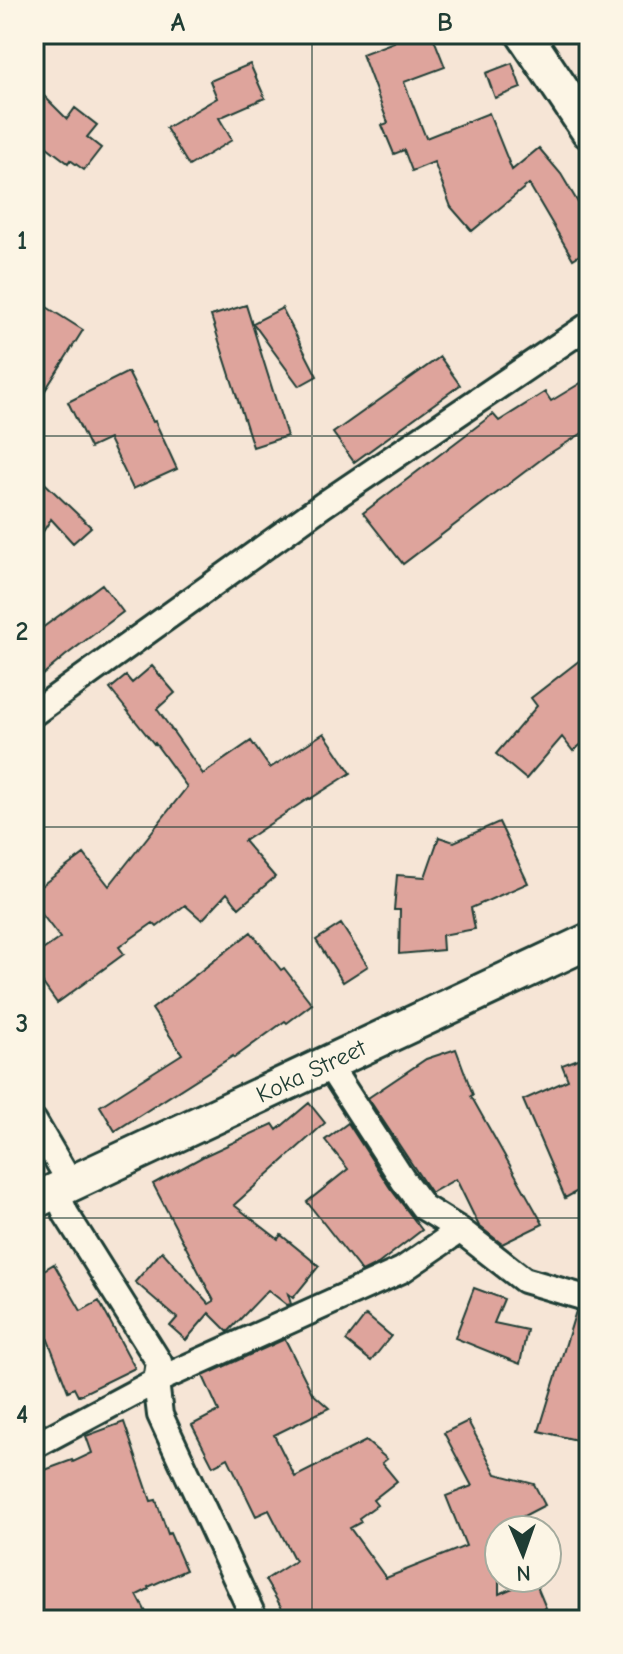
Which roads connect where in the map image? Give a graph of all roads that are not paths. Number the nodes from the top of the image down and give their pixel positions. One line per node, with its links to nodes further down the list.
1 (524, 34): 2 (main road)
2 (589, 131)
3 (589, 325): 4 (street)
4 (34, 713)
5 (589, 941): 6 (main road, Koka Street)
6 (328, 1064): 8 (main road, Koka Street); 9 (street)
7 (34, 1121): 8 (street)
8 (54, 1192): 11 (street)
9 (460, 1230): 10 (street); 11 (street)
10 (589, 1299)
11 (156, 1381): 12 (street); 13 (street)
12 (34, 1446)
13 (255, 1620)

